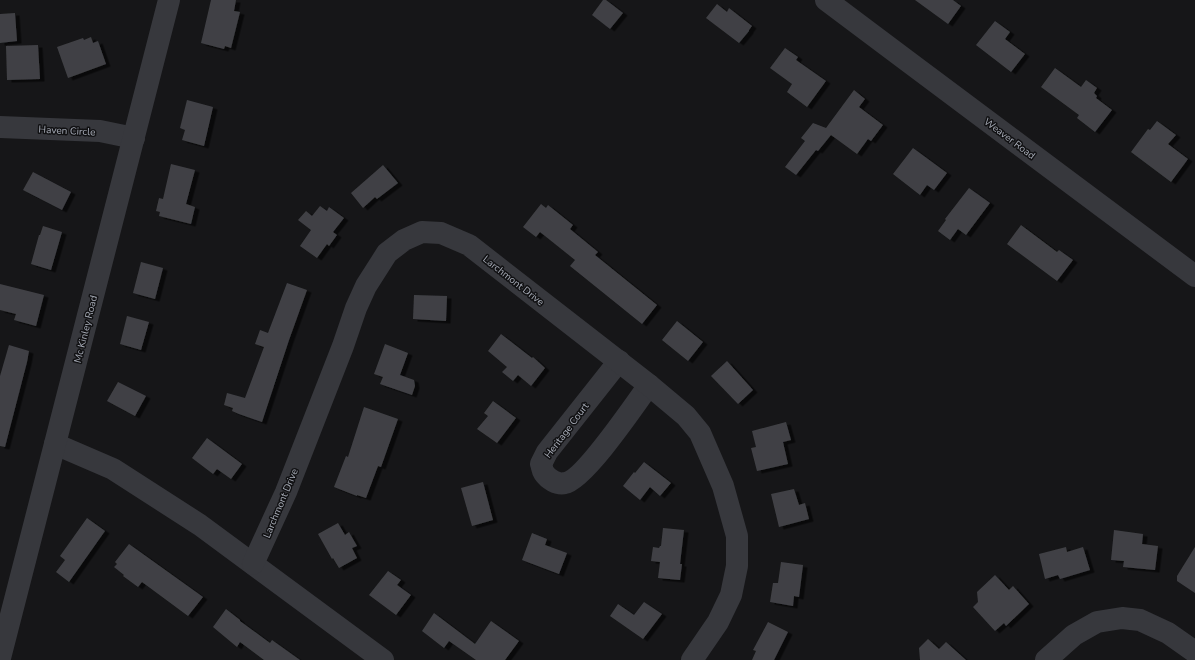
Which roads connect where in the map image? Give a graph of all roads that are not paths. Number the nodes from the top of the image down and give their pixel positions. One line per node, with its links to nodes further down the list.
1 (169, 0): 4 (street, Mc Kinley Road)
2 (826, 0): 5 (street, Weaver Road)
3 (0, 127): 4 (street, Haven Circle)
4 (134, 138): 8 (street, Mc Kinley Road)
5 (1195, 276)
6 (619, 362): 7 (street, Larchmont Drive); 7 (street, Heritage Court); 9 (street, Larchmont Drive)
7 (649, 385): 13 (street, Larchmont Drive)
8 (55, 444): 9 (street); 11 (street, Mc Kinley Road)
9 (253, 564): 12 (street)
10 (1195, 652): 14 (street)
11 (0, 658)
12 (383, 660)
13 (692, 660)
14 (1046, 660)

